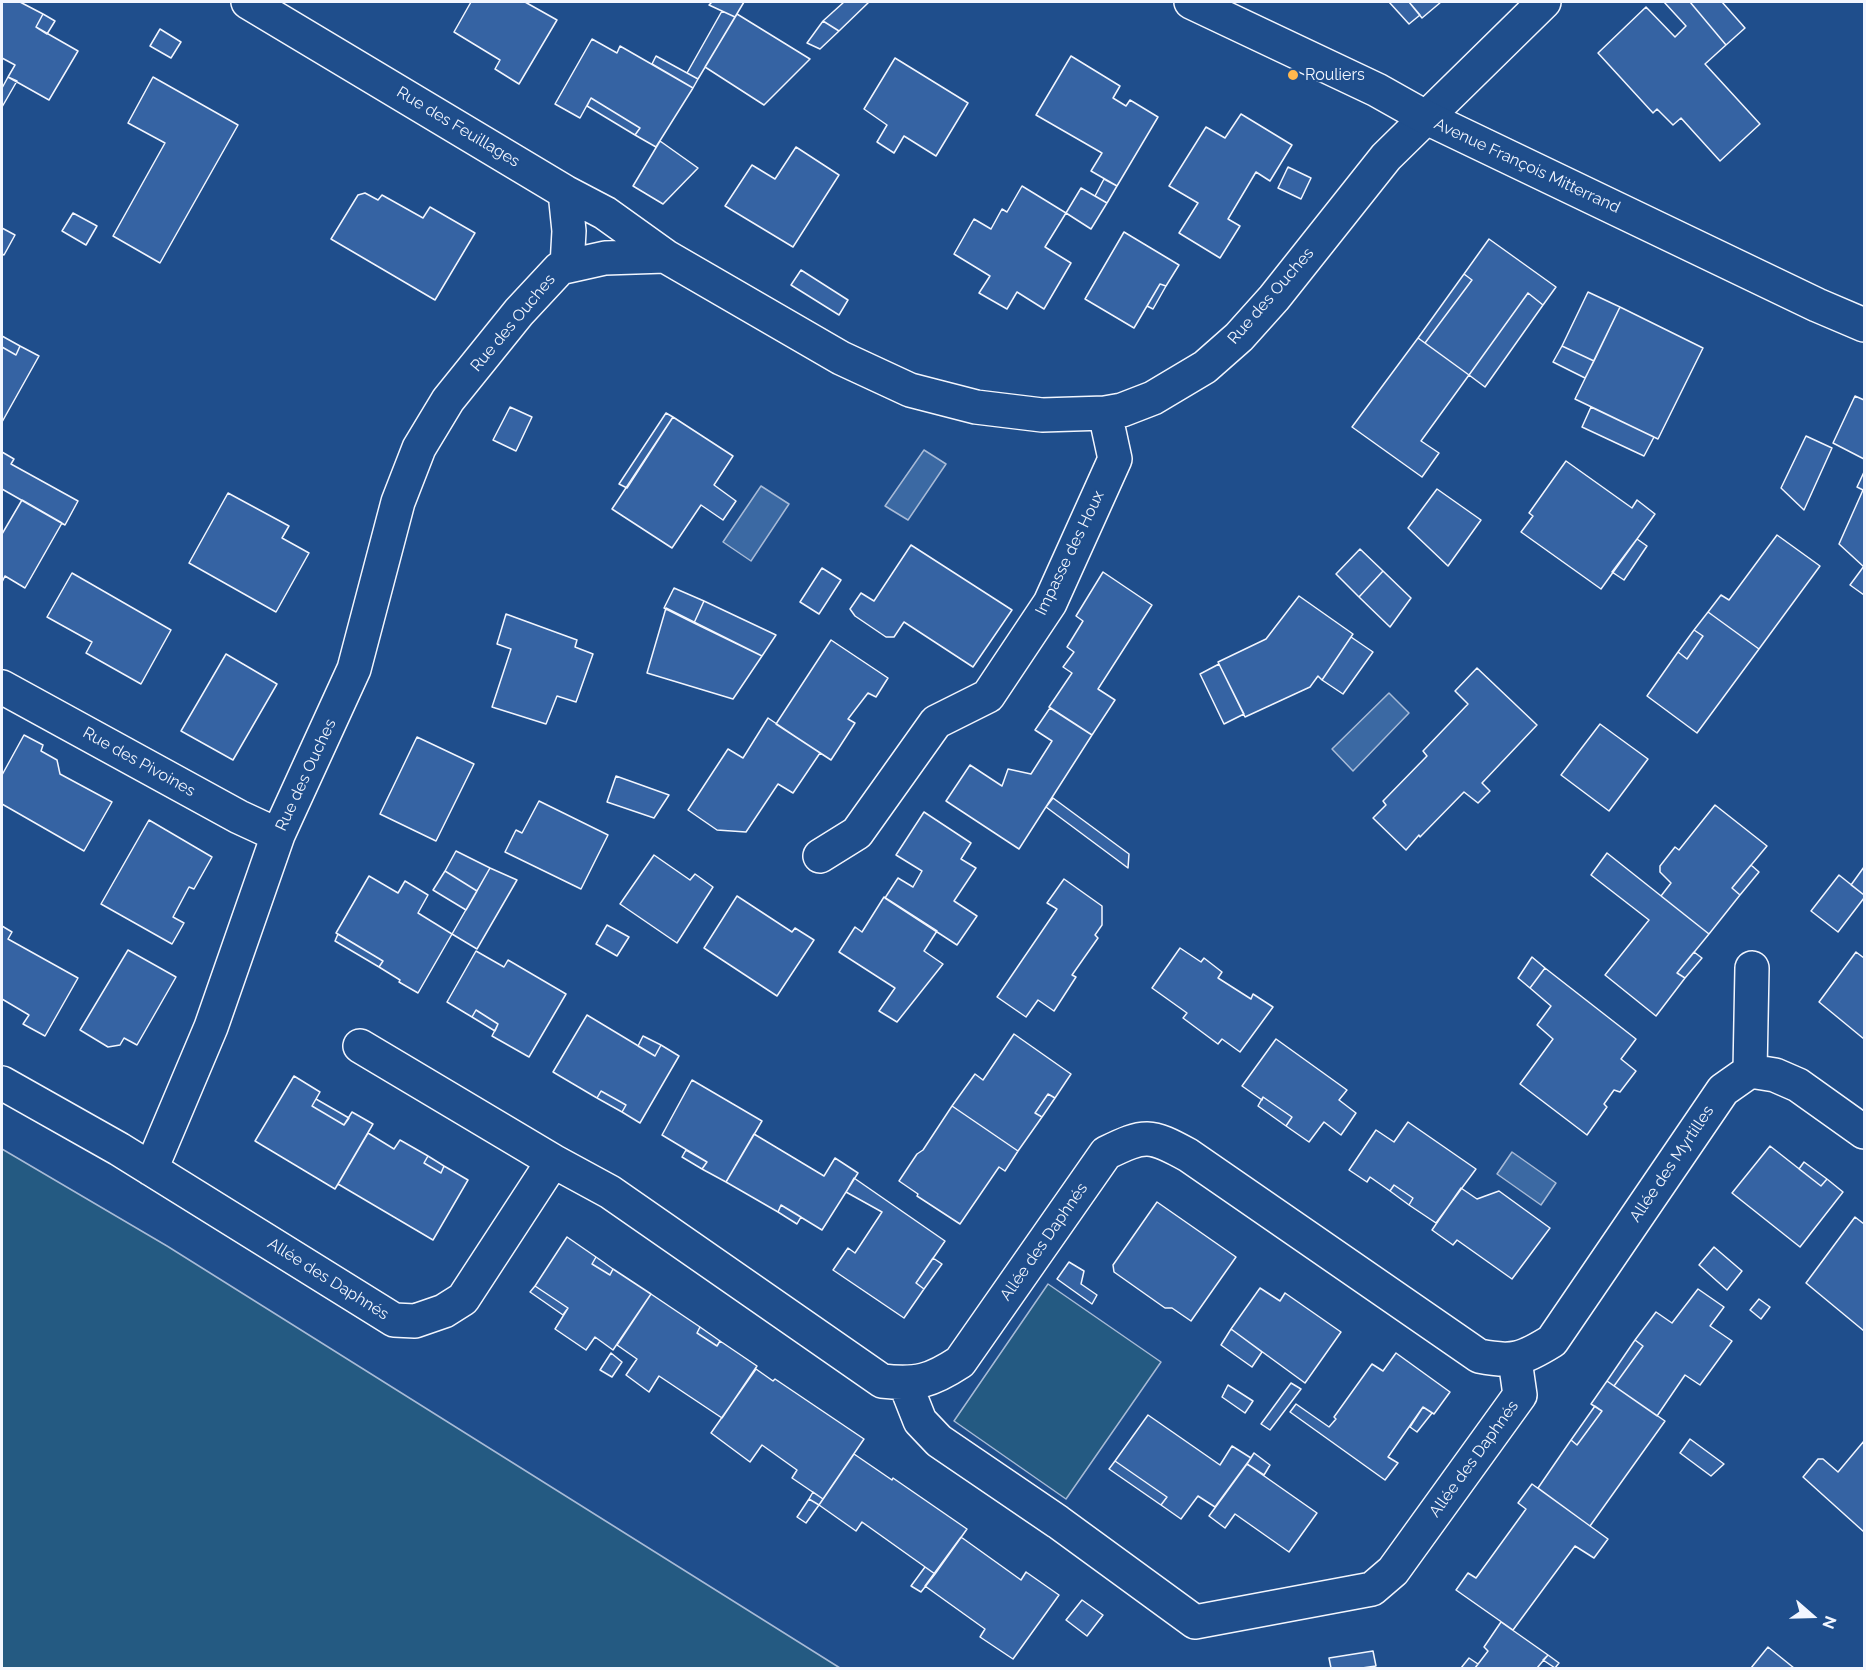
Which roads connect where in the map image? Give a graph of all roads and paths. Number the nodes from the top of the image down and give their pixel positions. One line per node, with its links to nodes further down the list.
1 (248, 2): 5 (street, Rue des Feuillages)
2 (1191, 2): 4 (street, Avenue François Mitterrand)
3 (1544, 2): 4 (street, Rue des Ouches)
4 (1425, 117): 8 (street, Avenue François Mitterrand); 9 (street, Rue des Ouches)
5 (565, 192): 6 (street, Rue des Feuillages); 7 (street)
6 (665, 256): 7 (street, Rue des Ouches); 9 (street, Rue des Ouches)
7 (567, 266): 11 (street, Rue des Ouches)
8 (1864, 325)
9 (1105, 413): 12 (street, Impasse des Houx)
10 (2, 687): 11 (street, Rue des Pivoines)
11 (278, 835): 19 (street, Rue des Ouches)
12 (820, 856)
13 (1752, 968): 15 (street)
14 (360, 1046): 18 (street, Allée des Daphnés)
15 (1750, 1071): 17 (street); 20 (street, Allée des Myrtilles)
16 (2, 1083): 19 (street)
17 (1864, 1132)
18 (553, 1161): 19 (street, Allée des Daphnés); 21 (street, Allée des Daphnés)
19 (151, 1169)
20 (1515, 1360): 21 (street, Allée des Daphnés); 21 (street, Allée des Daphnés)
21 (905, 1383)

